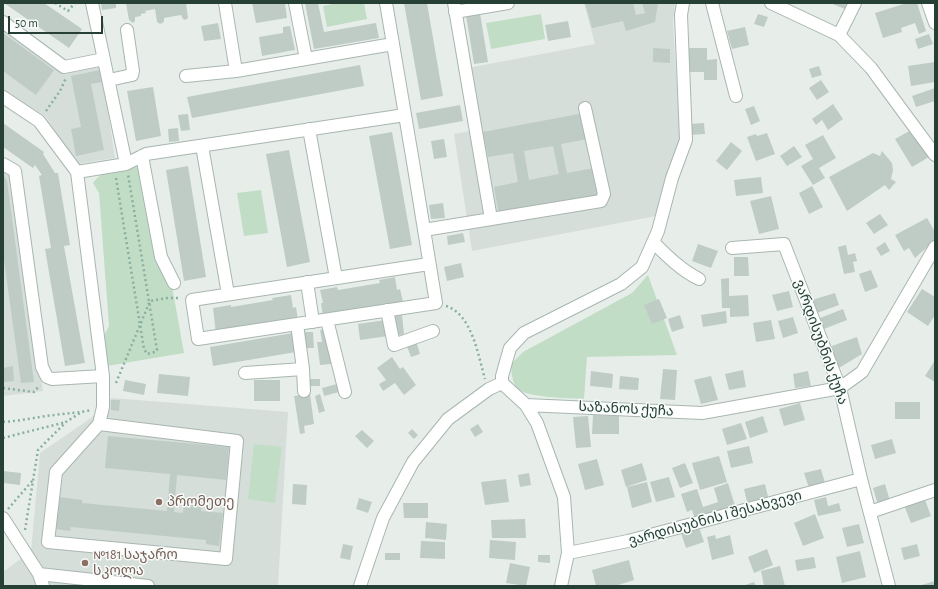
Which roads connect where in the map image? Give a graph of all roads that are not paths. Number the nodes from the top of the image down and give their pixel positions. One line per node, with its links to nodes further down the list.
1 (92, 3): 17 (street)
2 (224, 3): 19 (street)
3 (295, 3): 18 (street)
4 (386, 3): 16 (street)
5 (508, 3): 11 (street)
6 (683, 3): 35 (street)
7 (712, 3): 22 (street)
8 (772, 3): 15 (street)
9 (855, 3): 15 (street)
10 (928, 3): 13 (street)
11 (454, 7): 33 (street)
12 (3, 22): 17 (street)
13 (935, 23)
14 (127, 30): 21 (street)
15 (839, 35): 28 (street)
16 (393, 44): 18 (street); 25 (street)
17 (104, 59): 21 (street)
18 (306, 59): 19 (street)
19 (236, 70): 20 (street)
20 (186, 76)
21 (109, 80): 31 (street)
22 (736, 96)
23 (3, 97): 32 (street)
24 (585, 108): 33 (street)
25 (405, 115): 26 (street); 34 (street)
26 (309, 129): 27 (street); 39 (street)
27 (202, 146): 29 (street); 43 (street)
28 (935, 155)
29 (142, 156): 31 (street); 42 (street)
30 (3, 164): 51 (street)
31 (126, 164): 32 (street)
32 (77, 172): 51 (street)
33 (491, 219): 34 (street)
34 (424, 230): 38 (street)
35 (653, 242): 40 (street); 52 (street)
36 (935, 247): 53 (street, საზანოს ქუჩა)
37 (732, 248): 53 (street, ვარდისუბნის ქუჩა)
38 (429, 264): 39 (street); 44 (street)
39 (336, 278): 41 (street)
40 (699, 279)
41 (307, 282): 43 (street); 46 (street)
42 (174, 283)
43 (228, 294): 47 (street)
44 (387, 310): 45 (street); 48 (street)
45 (327, 320): 46 (street); 55 (street)
46 (313, 322): 47 (street)
47 (297, 324): 49 (street)
48 (433, 331)
49 (303, 369): 50 (street); 54 (street)
50 (245, 373)
51 (103, 376): 57 (street)
52 (502, 383): 56 (street); 66 (street)
53 (840, 388): 56 (street, საზანოს ქუჩა); 58 (street, ვარდისუბნის ქუჩა)
54 (304, 391)
55 (345, 392)
56 (526, 405): 62 (street)
57 (99, 424): 57 (street)
58 (861, 480): 60 (street, ვარდისუბნის ქუჩა); 62 (street, ვარდისუბნის I შესახვევი)
59 (935, 490): 60 (street)
60 (870, 512): 68 (street, ვარდისუბნის ქუჩა)
61 (6, 514): 63 (street)
62 (568, 553): 67 (street)
63 (39, 574): 64 (street); 65 (street)
64 (43, 586)
65 (148, 586)
66 (360, 586)
67 (561, 586)
68 (889, 586)

